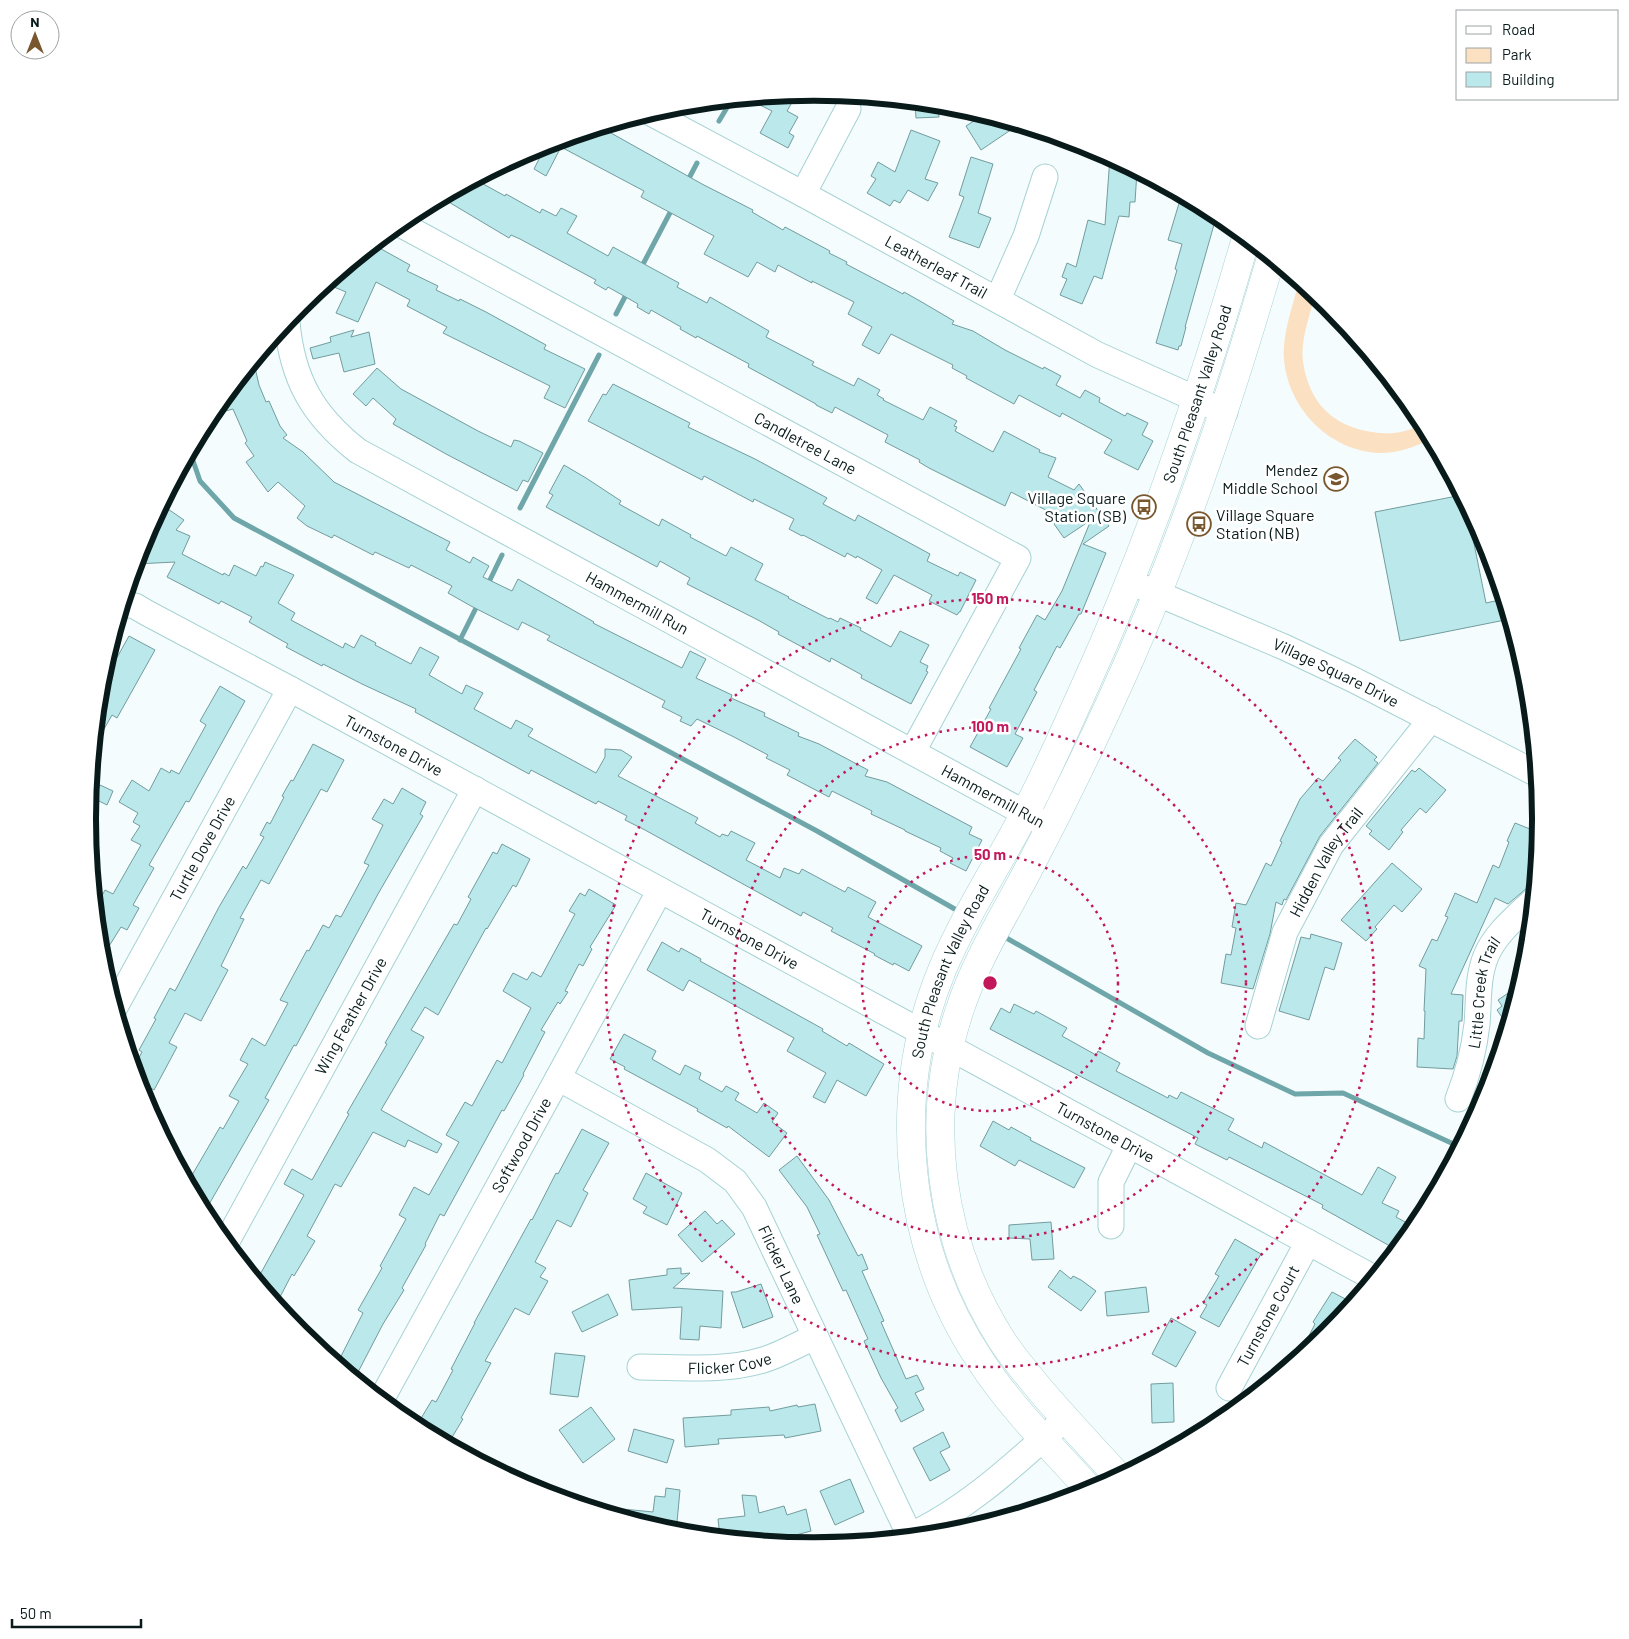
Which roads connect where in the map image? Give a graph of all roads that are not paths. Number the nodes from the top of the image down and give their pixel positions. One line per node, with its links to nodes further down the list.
1 (848, 109): 4 (street)
2 (661, 118): 4 (street, Leatherleaf Trail)
3 (1045, 177): 8 (street)
4 (803, 194): 8 (street, Leatherleaf Trail)
5 (407, 228): 17 (street, Candletree Lane)
6 (1244, 244): 10 (main road, South Pleasant Valley Road)
7 (1269, 264): 11 (main road, South Pleasant Valley Road)
8 (998, 299): 10 (street, Leatherleaf Trail)
9 (288, 332): 17 (street, Hammermill Run)
10 (1197, 400): 11 (street, Leatherleaf Trail); 12 (main road, South Pleasant Valley Road)
11 (1225, 412): 13 (main road, South Pleasant Valley Road)
12 (1130, 582): 13 (street, Village Square Drive); 20 (main road, South Pleasant Valley Road)
13 (1158, 594): 16 (street, Village Square Drive); 21 (main road, South Pleasant Valley Road)
14 (129, 606): 15 (street, Turnstone Drive)
15 (290, 689): 19 (street, Turnstone Drive); 24 (street, Turtle Dove Drive)
16 (1431, 719): 18 (street, Village Square Drive); 25 (street, Hidden Valley Trail)
17 (913, 751): 20 (street, Hammermill Run)
18 (1531, 771)
19 (475, 789): 22 (street, Turnstone Drive); 32 (street, Wing Feather Drive)
20 (1025, 813): 21 (street, Hammermill Run); 26 (main road, South Pleasant Valley Road)
21 (1051, 827): 27 (main road, South Pleasant Valley Road)
22 (660, 890): 26 (street, Turnstone Drive); 28 (street, Softwood Drive)
23 (1528, 907): 29 (street, Little Creek Trail)
24 (119, 999)
25 (1258, 1026)
26 (922, 1033): 27 (street, Turnstone Drive); 40 (main road, South Pleasant Valley Road)
27 (949, 1047): 30 (street, Turnstone Drive); 39 (main road, South Pleasant Valley Road)
28 (558, 1078): 35 (street, Flicker Lane); 38 (street, Softwood Drive)
29 (1458, 1099)
30 (1130, 1146): 31 (street); 33 (street, Turnstone Drive)
31 (1111, 1226)
32 (230, 1236)
33 (1308, 1242): 34 (street, Turnstone Drive); 37 (street, Turnstone Court)
34 (1369, 1275)
35 (816, 1337): 36 (street, Flicker Cove); 44 (street, Flicker Lane)
36 (640, 1367)
37 (1229, 1388)
38 (384, 1394)
39 (1065, 1419): 40 (street); 41 (main road, South Pleasant Valley Road)
40 (1043, 1438): 42 (main road, South Pleasant Valley Road); 43 (street)
41 (1114, 1472)
42 (1085, 1484)
43 (922, 1530)
44 (907, 1532)

